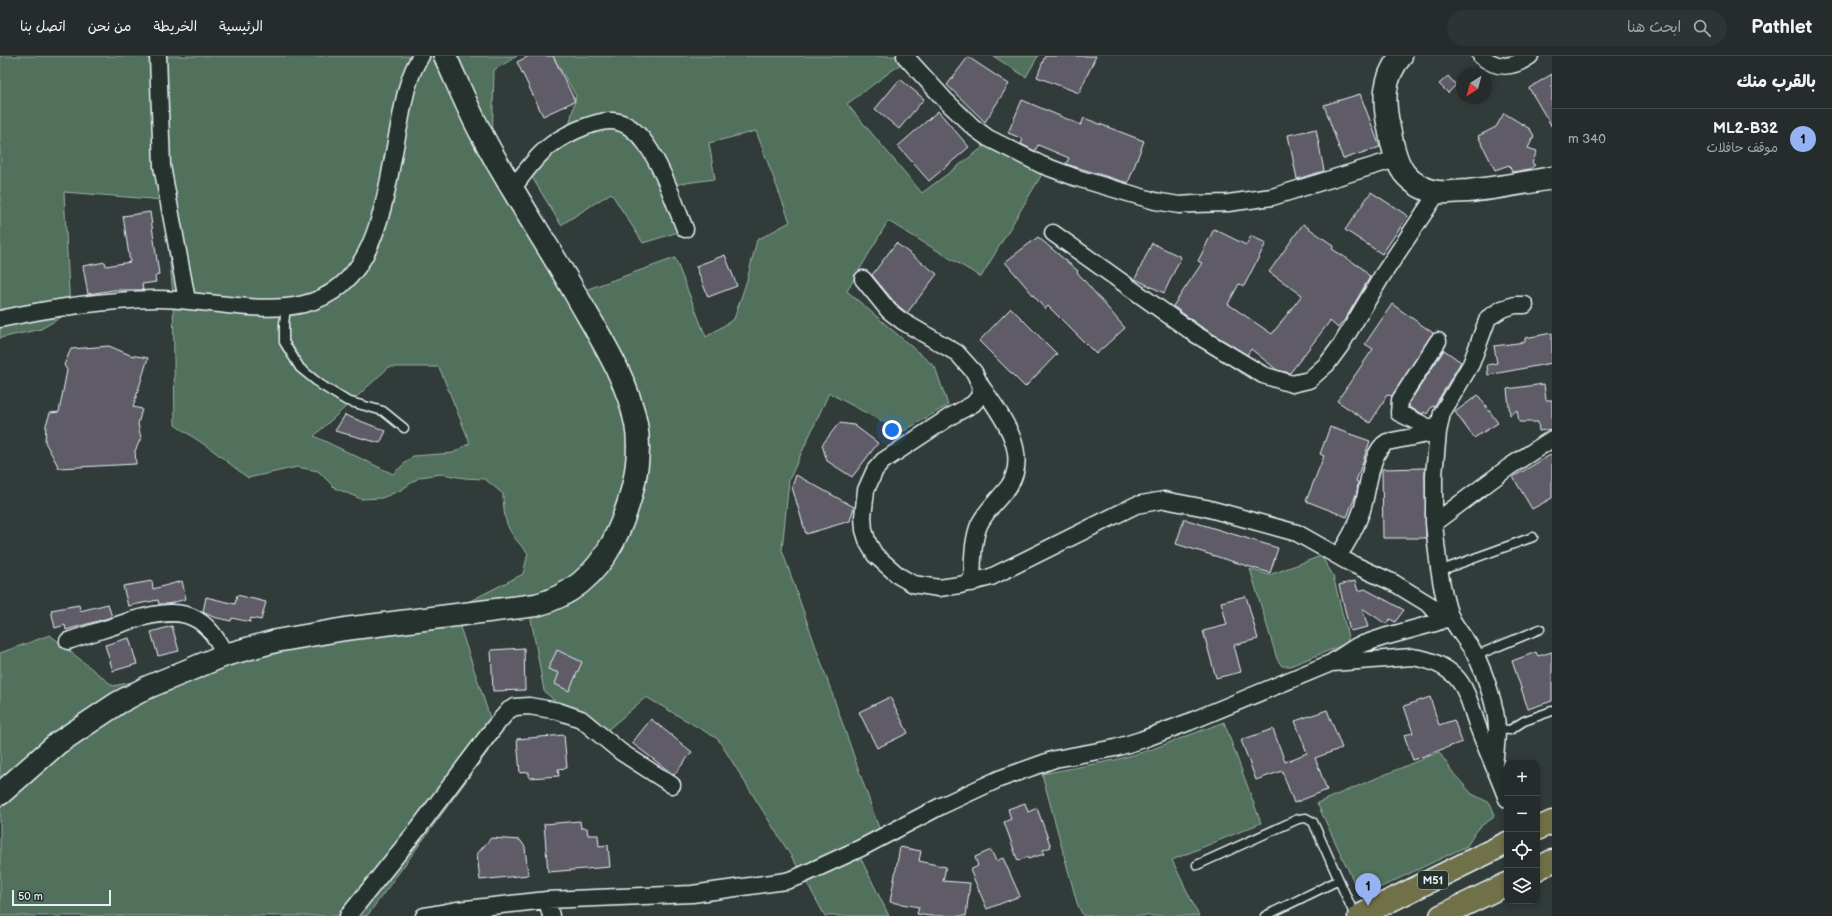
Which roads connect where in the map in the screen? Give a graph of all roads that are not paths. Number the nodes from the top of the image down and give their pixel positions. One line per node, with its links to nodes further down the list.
1 (158, 56): 15 (street)
2 (421, 56): 17 (street)
3 (445, 56): 10 (street)
4 (905, 56): 8 (street)
5 (1401, 56): 8 (street)
6 (1481, 56): 7 (street)
7 (1530, 56)
8 (1396, 159): 11 (street)
9 (1552, 178): 11 (street)
10 (513, 188): 12 (street); 32 (street)
11 (1438, 192): 13 (street)
12 (685, 229)
13 (1053, 233)
14 (862, 280): 20 (street)
15 (187, 300): 17 (street); 18 (street)
16 (1525, 305): 22 (street)
17 (286, 307): 21 (lane)
18 (0, 318)
19 (1438, 341): 22 (street)
20 (981, 386): 28 (street); 28 (street)
21 (404, 428)
22 (1438, 432): 24 (street); 26 (street)
23 (1552, 439): 24 (street)
24 (1434, 523): 27 (street)
25 (1533, 537): 27 (lane)
26 (1338, 556): 28 (street); 29 (street)
27 (1439, 571): 29 (street)
28 (972, 582)
29 (1447, 618): 33 (street); 34 (street)
30 (1540, 630): 33 (lane)
31 (68, 641): 32 (street)
32 (225, 655): 39 (street)
33 (1476, 656): 36 (street)
34 (1331, 663): 37 (street); 49 (street)
35 (1552, 711): 36 (lane)
36 (1497, 729): 37 (street)
37 (1494, 766): 40 (street)
38 (672, 785): 51 (street)
39 (0, 794)
40 (1506, 796)
41 (1552, 822): 42 (highway)
42 (1540, 828)
43 (1504, 845): 56 (highway, M51)
44 (1552, 861): 46 (highway)
45 (1197, 865): 47 (lane)
46 (1539, 868)
47 (1339, 880): 54 (lane); 55 (lane)
48 (1504, 886): 50 (highway)
49 (547, 900): 52 (street); 53 (street)
50 (1451, 913)
51 (348, 916)
52 (424, 916)
53 (551, 916)
54 (1265, 916)
55 (1355, 916)
56 (1359, 916)

